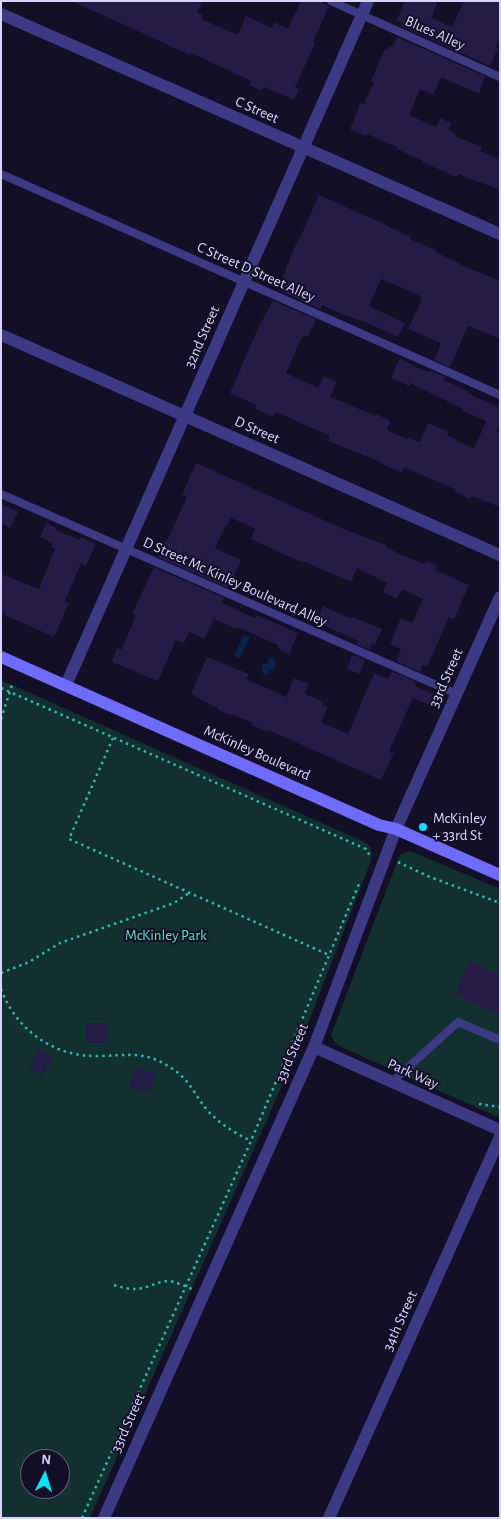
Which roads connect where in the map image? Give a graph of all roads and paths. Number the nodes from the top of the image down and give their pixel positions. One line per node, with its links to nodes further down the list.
1 (332, 1): 4 (lane, Blues Alley)
2 (368, 1): 4 (street, 32nd Street)
3 (1, 14): 6 (street, C Street)
4 (362, 15): 5 (lane, Blues Alley); 6 (street, 32nd Street)
5 (500, 77)
6 (303, 148): 8 (street, C Street); 9 (street, 32nd Street)
7 (1, 174): 9 (lane, C Street D Street Alley)
8 (500, 234)
9 (244, 281): 11 (lane, C Street D Street Alley); 12 (street, 32nd Street)
10 (1, 335): 12 (street, D Street)
11 (500, 395)
12 (185, 416): 14 (street, 32nd Street); 15 (street, D Street)
13 (1, 494): 14 (lane, D Street Mc Kinley Boulevard Alley)
14 (126, 549): 19 (street, 32nd Street); 22 (lane, D Street Mc Kinley Boulevard Alley)
15 (500, 555)
16 (500, 597): 22 (street, 33rd Street)
17 (1, 657): 19 (street, McKinley Boulevard)
18 (12, 685): 21 (path)
19 (66, 685): 25 (street, McKinley Boulevard)
20 (1, 688): 21 (path)
21 (9, 692): 23 (path); 24 (path)
22 (457, 694): 25 (street, 33rd Street)
23 (1, 719)
24 (113, 737): 26 (path); 30 (path)
25 (396, 830): 28 (street, McKinley Boulevard); 36 (street, 33rd Street)
26 (368, 860)
27 (397, 862): 31 (path)
28 (500, 875)
29 (359, 883): 32 (path)
30 (189, 893): 32 (path); 33 (path)
31 (500, 903)
32 (329, 955): 42 (path)
33 (1, 973)
34 (1, 989): 42 (path)
35 (500, 1040): 37 (lane)
36 (314, 1047): 37 (street, Park Way); 47 (street, 33rd Street)
37 (392, 1082): 40 (street, Park Way)
38 (473, 1104): 39 (path)
39 (500, 1107)
40 (500, 1130)
41 (500, 1137): 48 (street, 34th Street)
42 (252, 1141): 44 (path)
43 (114, 1285): 44 (path)
44 (186, 1287): 45 (path); 46 (path)
45 (192, 1289)
46 (82, 1518)
47 (104, 1518)
48 (329, 1518)

